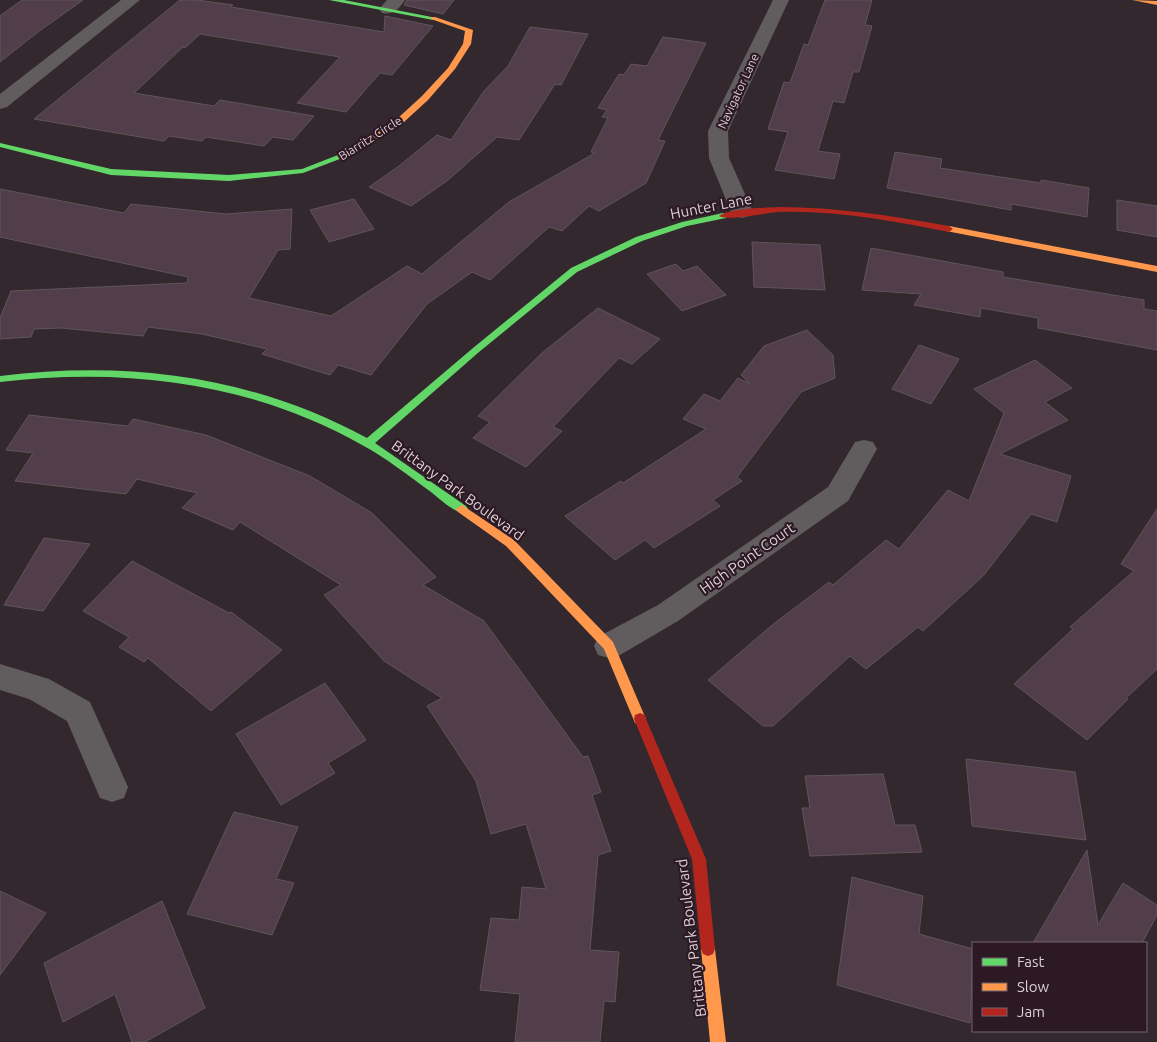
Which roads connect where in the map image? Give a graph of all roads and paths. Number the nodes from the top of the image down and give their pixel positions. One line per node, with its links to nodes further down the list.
1 (132, 0): 7 (street)
2 (332, 0): 6 (street, Biarritz Circle)
3 (781, 0): 9 (street, Navigator Lane)
4 (1135, 0): 5 (street)
5 (1157, 3)
6 (393, 4): 8 (street, Biarritz Circle)
7 (0, 103)
8 (0, 145)
9 (742, 212): 10 (street, Hunter Lane); 12 (street, Hunter Lane)
10 (1157, 269)
11 (0, 379): 12 (street, Brittany Park Boulevard)
12 (368, 444): 14 (street, Brittany Park Boulevard)
13 (864, 449): 14 (street, High Point Court)
14 (609, 646): 17 (street, Brittany Park Boulevard)
15 (0, 677): 16 (street)
16 (112, 787)
17 (718, 1042)

